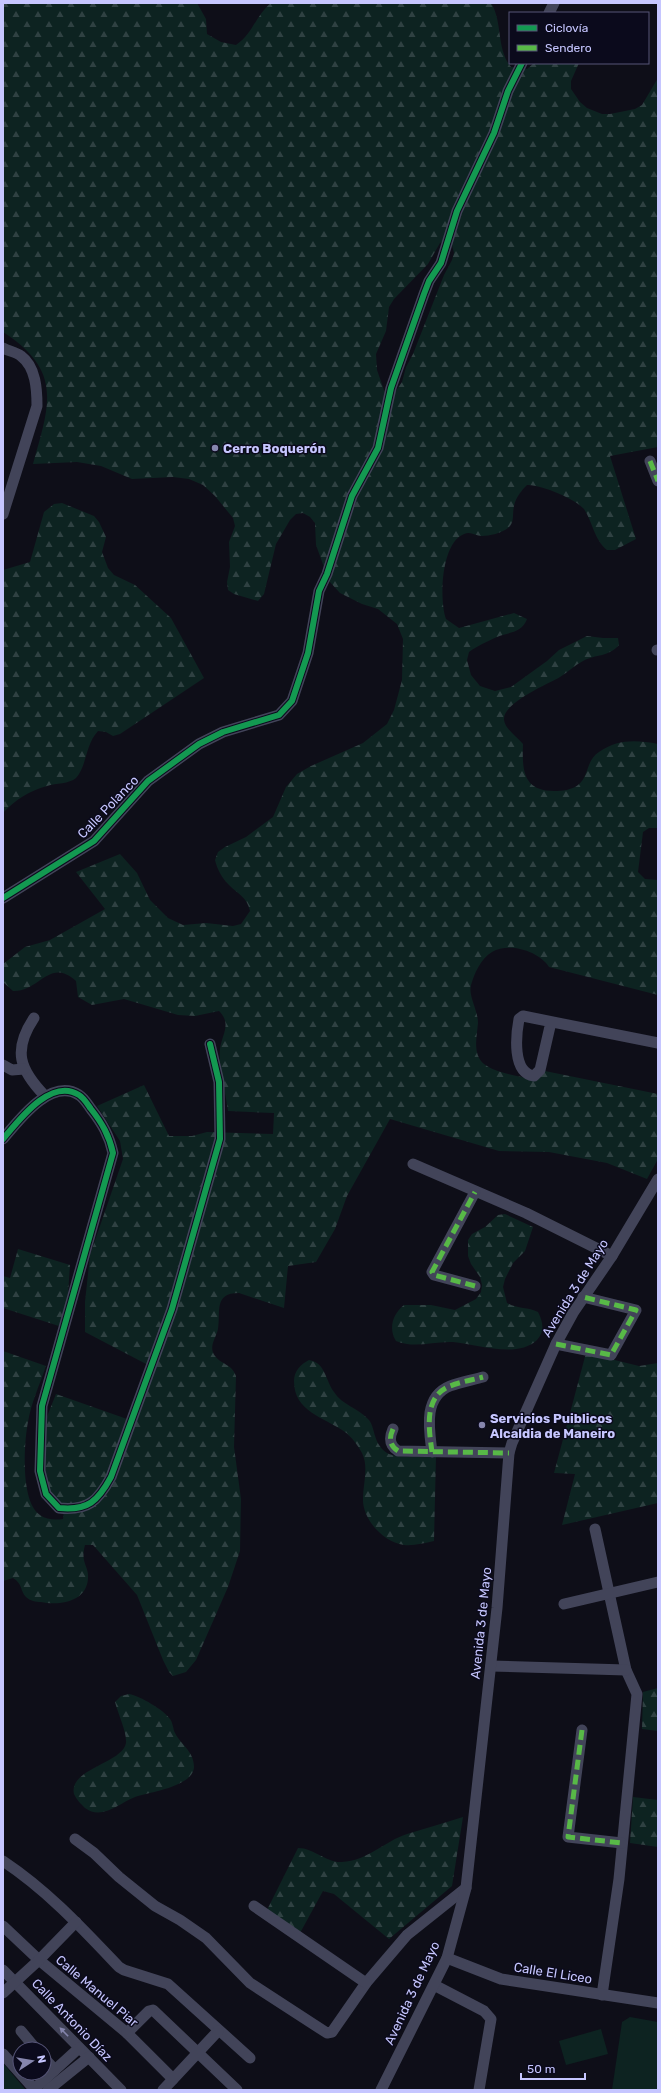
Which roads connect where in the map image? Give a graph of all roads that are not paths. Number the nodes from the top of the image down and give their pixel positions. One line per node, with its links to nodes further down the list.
1 (554, 3): 2 (street)
2 (550, 12)
3 (522, 64): 8 (street, Calle Polanco)
4 (3, 348): 7 (street)
5 (650, 461): 6 (street)
6 (658, 481)
7 (3, 514)
8 (3, 898)
9 (34, 1018): 14 (street)
10 (552, 1022): 10 (street); 11 (street)
11 (658, 1043)
12 (210, 1044): 15 (street)
13 (3, 1065): 14 (street)
14 (24, 1070): 15 (street)
15 (45, 1096): 16 (street)
16 (3, 1139)
17 (413, 1164): 19 (street)
18 (658, 1179): 20 (street, Avenida 3 de Mayo)
19 (475, 1192): 20 (street); 21 (street)
20 (612, 1256): 22 (street, Avenida 3 de Mayo)
21 (475, 1286)
22 (583, 1297): 23 (street, Avenida 3 de Mayo); 23 (street)
23 (556, 1344): 27 (street, Avenida 3 de Mayo)
24 (483, 1377): 26 (street)
25 (393, 1428): 26 (street)
26 (432, 1452): 27 (street)
27 (509, 1452): 32 (street, Avenida 3 de Mayo)
28 (595, 1529): 30 (street)
29 (658, 1582): 30 (street)
30 (610, 1593): 31 (street); 33 (street)
31 (564, 1604)
32 (491, 1666): 33 (street); 38 (street, Avenida 3 de Mayo)
33 (626, 1670): 36 (street)
34 (582, 1730): 36 (street)
35 (75, 1839): 46 (street)
36 (622, 1843): 49 (street)
37 (3, 1861): 40 (street)
38 (466, 1888): 42 (street, Avenida 3 de Mayo); 46 (street)
39 (254, 1906): 46 (street)
40 (76, 1922): 43 (street); 51 (street)
41 (3, 1926): 43 (street, Calle Manuel Piar)
42 (448, 1958): 47 (street, Avenida 3 de Mayo); 49 (street, Calle El Liceo)
43 (39, 1960): 45 (street); 53 (street, Calle Manuel Piar)
44 (3, 1970): 45 (street, Calle Antonio Díaz)
45 (15, 1981): 48 (street); 55 (street, Calle Antonio Díaz, one-way to 45)
46 (366, 1983)
47 (434, 1985): 68 (street, Avenida 3 de Mayo); 69 (street)
48 (3, 1993)
49 (602, 1995): 50 (street, Calle El Liceo)
50 (658, 2003)
51 (218, 2030): 56 (street); 59 (street)
52 (21, 2032): 54 (street)
53 (127, 2033): 56 (street); 62 (street, Calle Manuel Piar)
54 (29, 2041)
55 (79, 2048): 58 (street, Calle Antonio Díaz); 61 (street)
56 (197, 2052): 62 (street); 67 (street)
57 (3, 2054): 63 (street)
58 (88, 2057): 64 (street); 65 (street, Calle Antonio Díaz)
59 (250, 2058)
60 (52, 2067): 61 (street)
61 (55, 2070): 63 (street)
62 (173, 2078): 66 (street)
63 (34, 2090)
64 (48, 2090)
65 (121, 2090)
66 (163, 2090)
67 (237, 2090)
68 (381, 2090)
69 (479, 2090)

